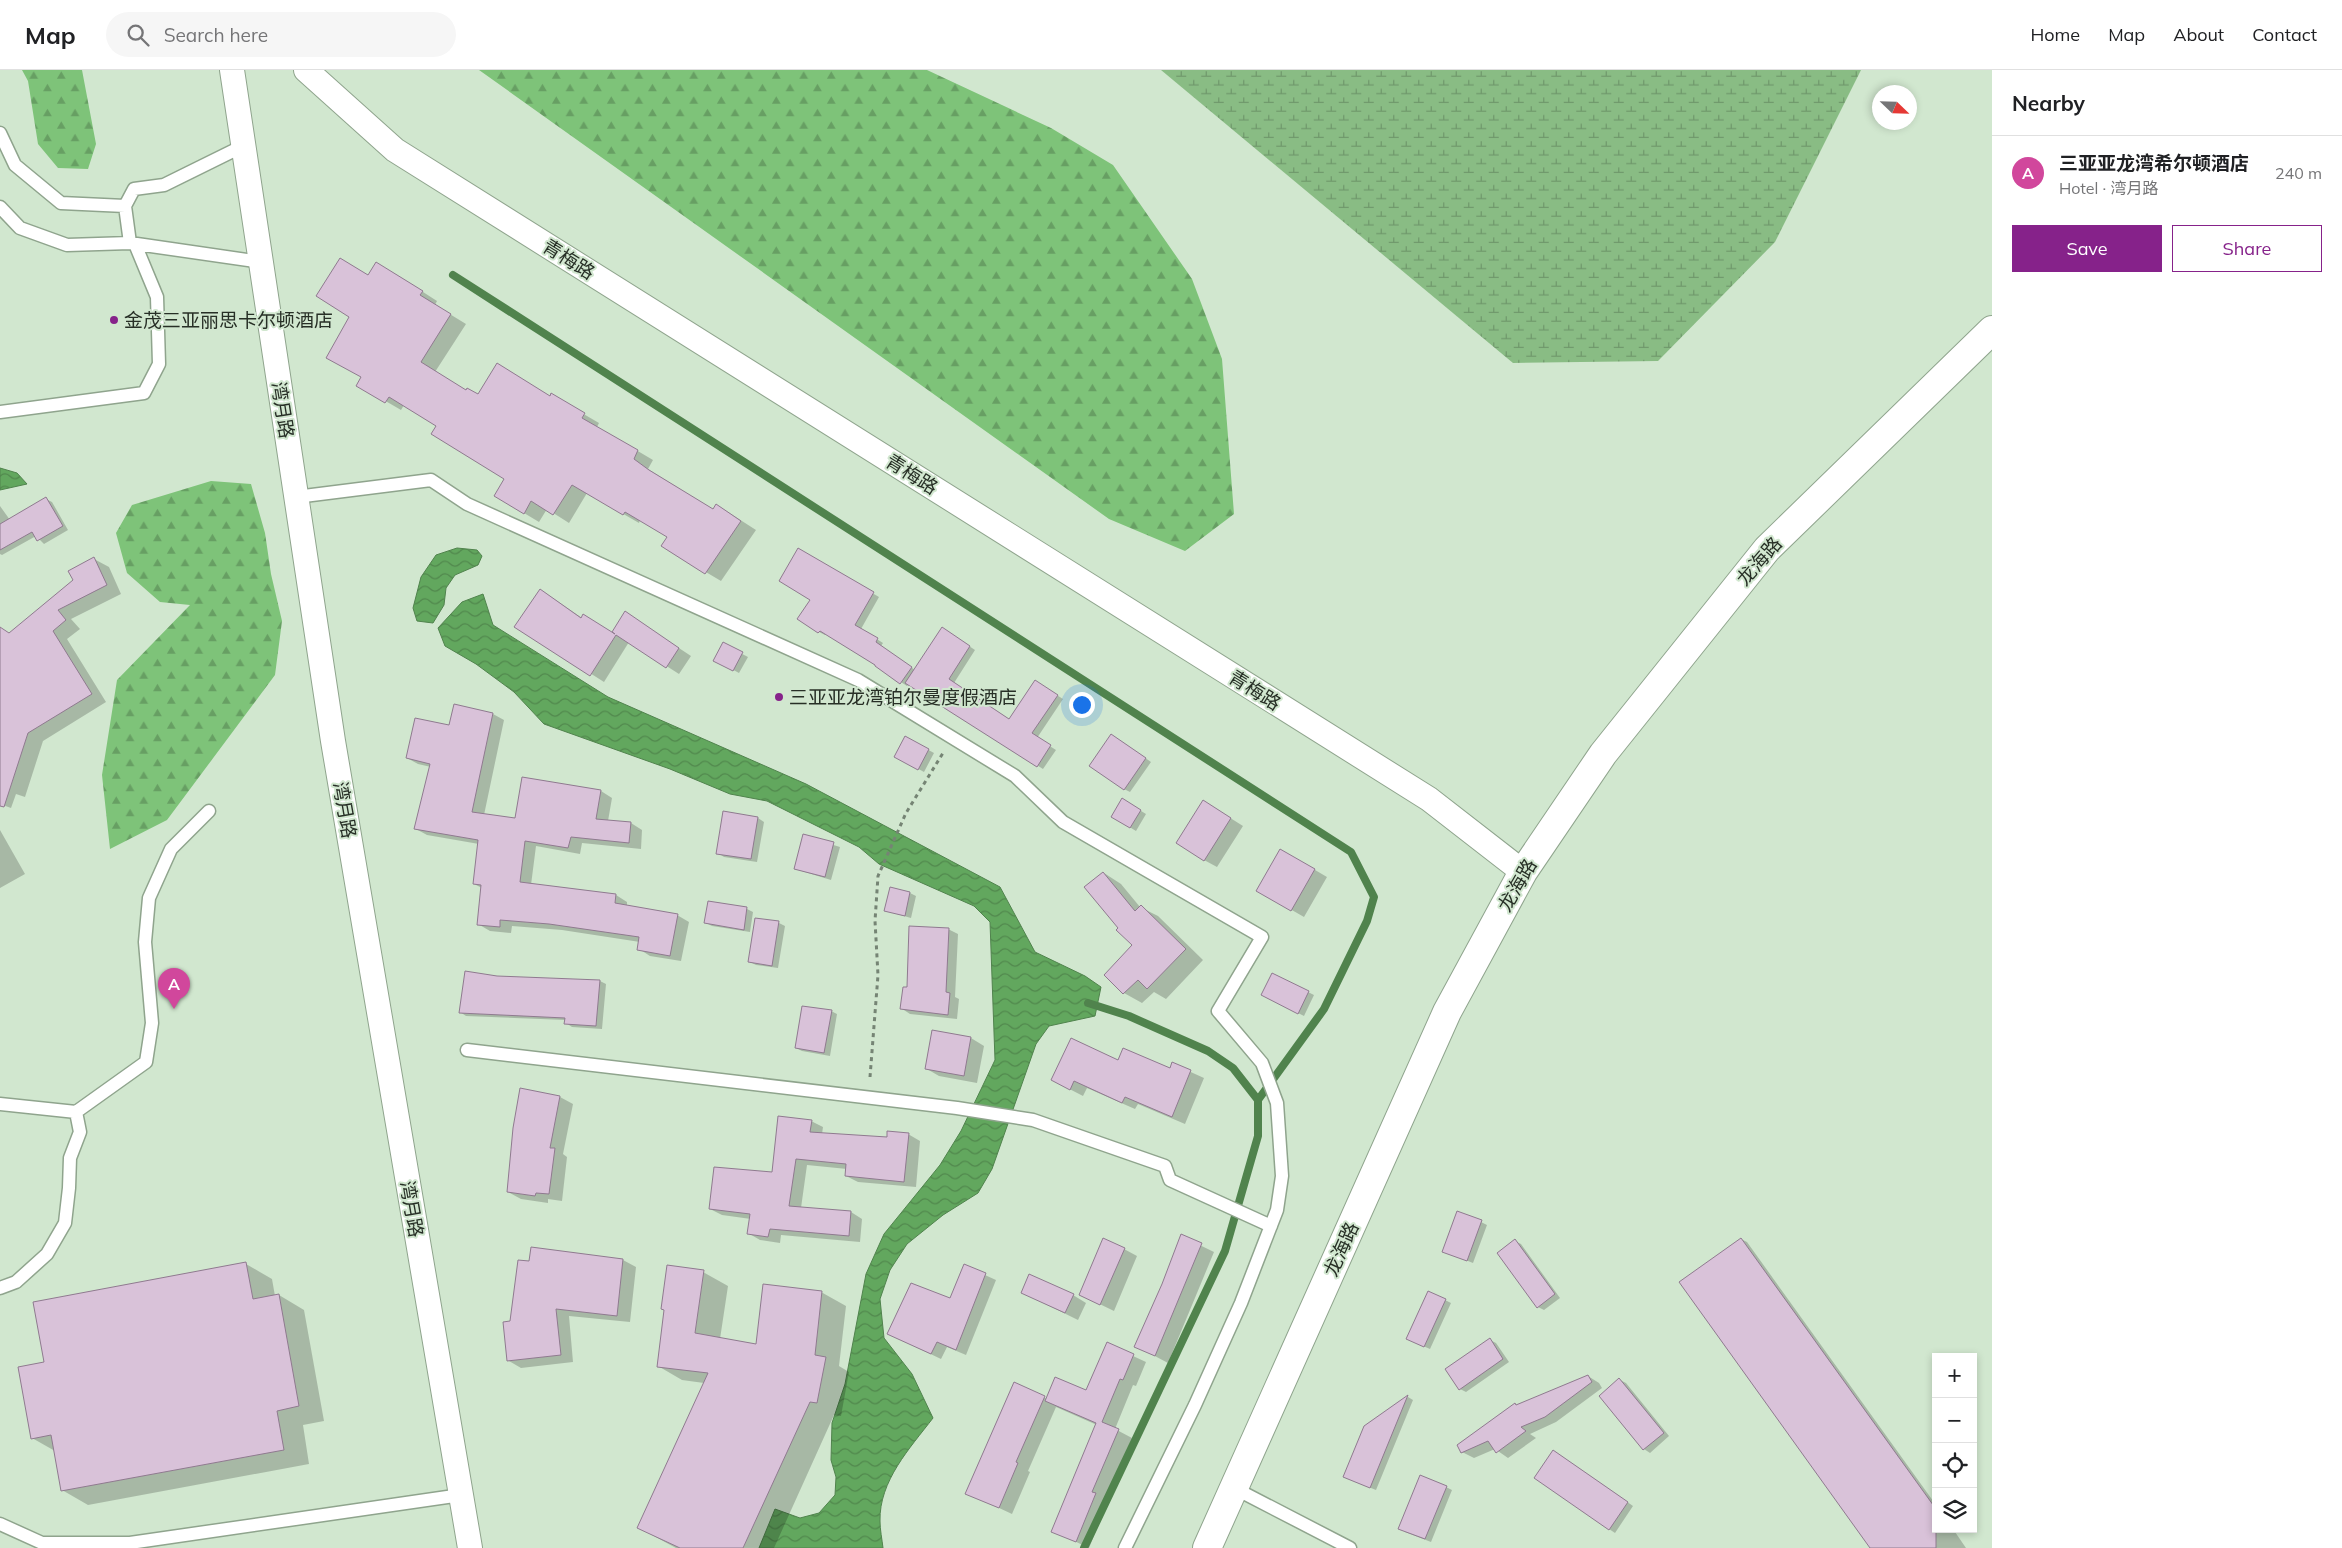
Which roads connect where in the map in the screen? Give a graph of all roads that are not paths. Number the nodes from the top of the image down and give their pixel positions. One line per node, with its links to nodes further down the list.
1 (232, 70): 4 (street, 湾月路)
2 (306, 70): 13 (street, 青梅路)
3 (0, 133): 5 (lane)
4 (243, 146): 5 (lane); 8 (street, 湾月路)
5 (125, 206): 7 (lane)
6 (0, 207): 7 (lane)
7 (133, 244): 8 (lane); 10 (lane)
8 (261, 262): 11 (street, 湾月路)
9 (1992, 330): 13 (street, 龙海路)
10 (0, 412)
11 (296, 497): 17 (lane); 20 (street, 湾月路)
12 (208, 811): 16 (lane)
13 (1523, 872): 19 (street, 龙海路)
14 (467, 1050): 17 (lane)
15 (0, 1104): 16 (lane)
16 (76, 1112): 18 (lane)
17 (1271, 1226): 23 (lane)
18 (0, 1288)
19 (1234, 1488): 24 (street, 龙海路); 25 (lane)
20 (460, 1496): 21 (lane); 22 (street, 湾月路)
21 (0, 1524)
22 (470, 1548)
23 (1125, 1548)
24 (1207, 1548)
25 (1350, 1548)

